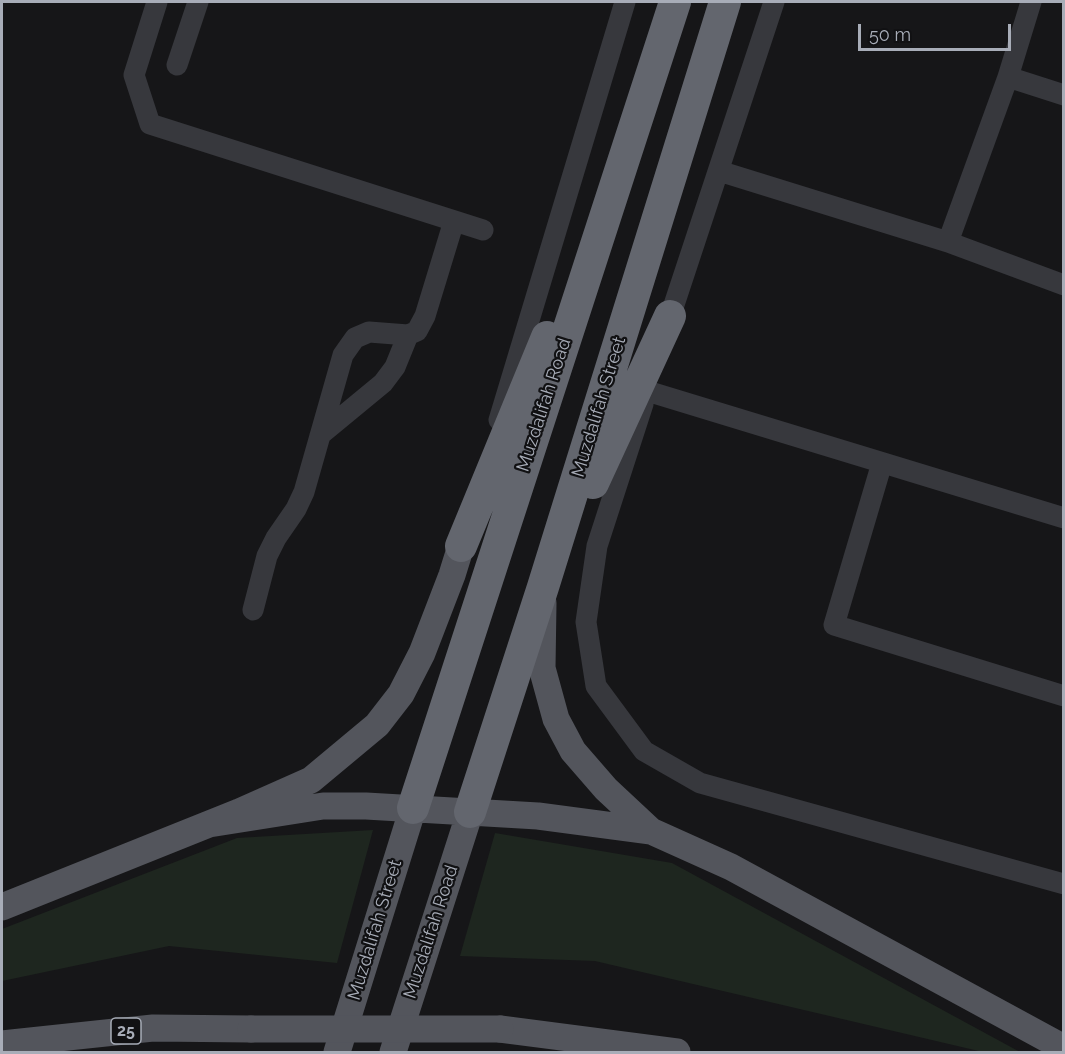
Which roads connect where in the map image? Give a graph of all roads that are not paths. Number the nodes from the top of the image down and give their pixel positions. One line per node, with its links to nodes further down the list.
1 (143, 2): 9 (street)
2 (158, 2): 9 (street)
3 (198, 2): 10 (street)
4 (625, 2): 25 (street)
5 (675, 2): 11 (highway, Muzdalifah Road)
6 (725, 2): 26 (highway, Muzdalifah Street)
7 (774, 2): 14 (street)
8 (1031, 2): 12 (street)
9 (150, 24): 15 (street)
10 (177, 65)
11 (654, 69): 25 (highway); 29 (highway, Muzdalifah Road)
12 (1008, 77): 13 (street); 17 (street)
13 (1064, 95)
14 (719, 171): 17 (street); 19 (street)
15 (454, 221): 16 (street); 20 (street)
16 (483, 230)
17 (948, 242): 18 (street)
18 (1064, 285)
19 (670, 316): 21 (street); 26 (highway)
20 (408, 335): 22 (street); 22 (street)
21 (647, 391): 23 (street); 33 (street)
22 (320, 435): 27 (street)
23 (882, 463): 24 (street); 28 (street)
24 (1064, 518)
25 (461, 546): 31 (main road)
26 (543, 587): 30 (highway, Muzdalifah Street); 32 (main road)
27 (253, 610)
28 (1064, 696)
29 (413, 808): 30 (main road); 31 (main road); 37 (main road, Muzdalifah Street)
30 (470, 812): 32 (main road); 38 (main road, Muzdalifah Road)
31 (209, 824): 34 (main road)
32 (651, 831): 36 (main road)
33 (1064, 884)
34 (2, 907)
35 (2, 1044): 39 (main road, 25, bridge)
36 (1064, 1048)
37 (337, 1053)
38 (393, 1053)
39 (677, 1053)

